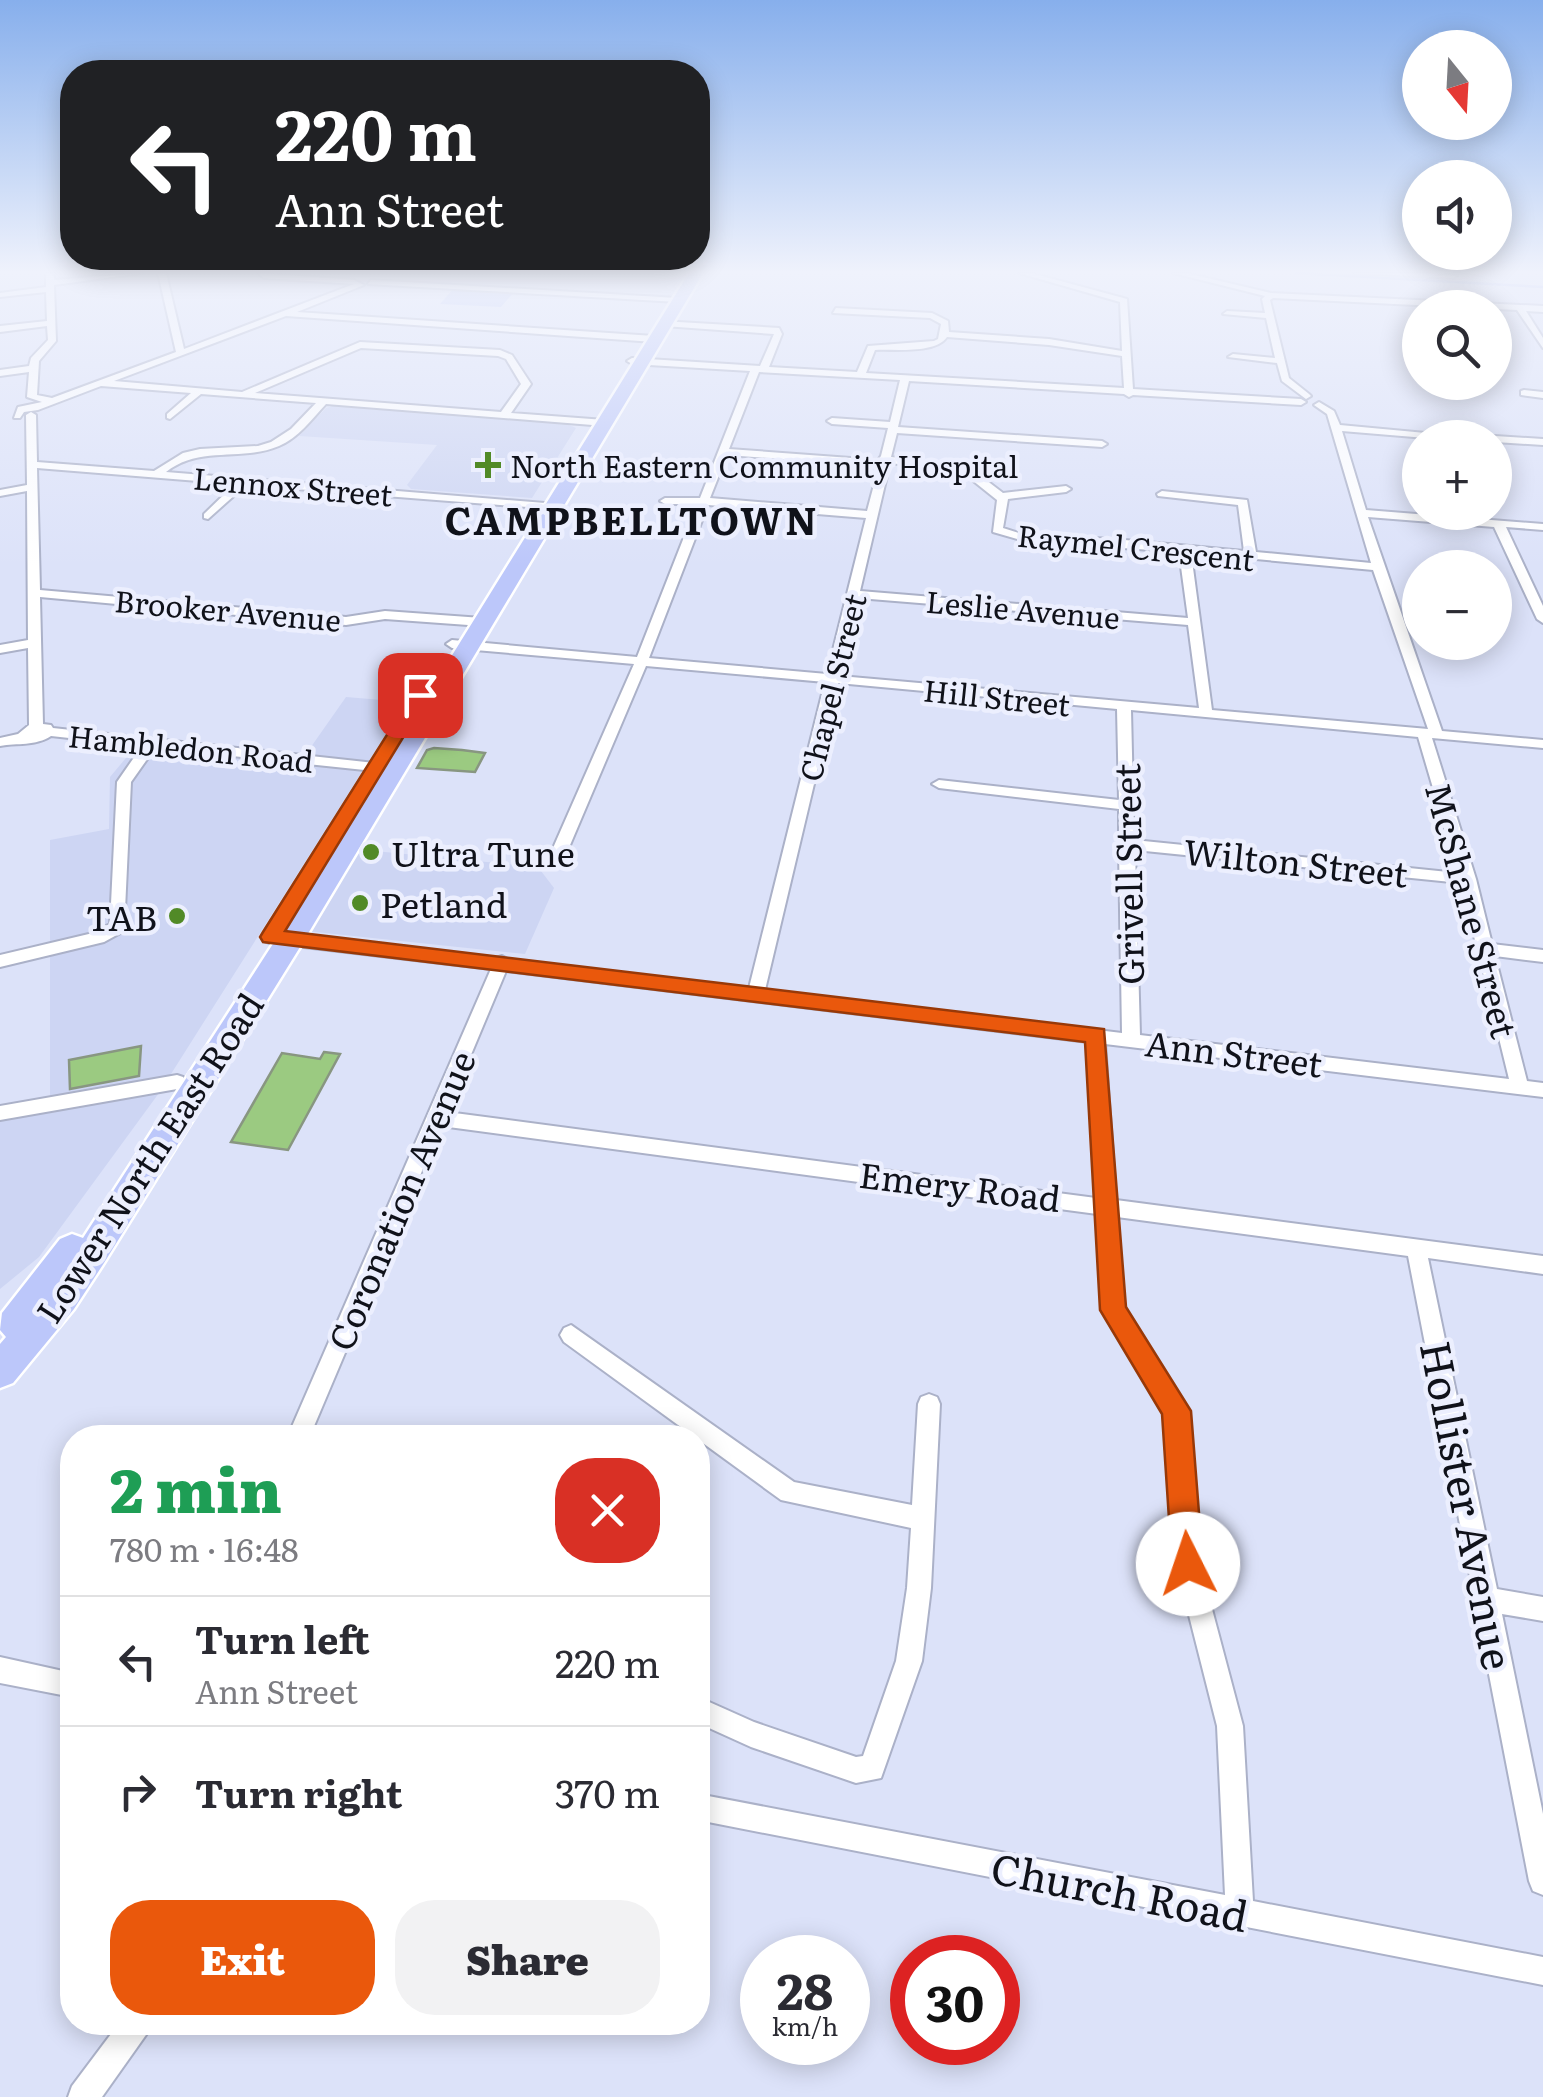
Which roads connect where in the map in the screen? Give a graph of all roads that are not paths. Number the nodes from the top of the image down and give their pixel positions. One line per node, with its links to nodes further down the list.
1 (34, 371): 20 (street)
2 (129, 371): 13 (street)
3 (297, 371): 17 (street)
4 (517, 371): 23 (street)
5 (631, 371): 27 (main road, Lower North East Road)
6 (758, 371): 34 (street)
7 (786, 371): 11 (street)
8 (862, 371): 11 (street)
9 (1128, 371): 16 (street)
10 (1284, 371): 19 (street)
11 (860, 376): 12 (street)
12 (905, 379): 16 (street); 28 (street, Chapel Street)
13 (98, 383): 14 (street); 20 (street)
14 (198, 392): 17 (street); 24 (street)
15 (1524, 393): 18 (street)
16 (1129, 394): 19 (street)
17 (240, 395): 21 (street)
18 (1543, 395)
19 (1304, 399): 29 (street, McShane Street)
20 (52, 401): 22 (street)
21 (322, 402): 23 (street); 37 (street)
22 (33, 412): 25 (street); 36 (street)
23 (504, 415): 27 (street)
24 (170, 416)
25 (0, 421)
26 (832, 421): 28 (street)
27 (598, 422): 46 (main road, Lower North East Road)
28 (892, 428): 33 (street); 35 (street, Chapel Street)
29 (1336, 428): 30 (street); 47 (street, McShane Street)
30 (1402, 433)
31 (1512, 440): 32 (street)
32 (1543, 442)
33 (1102, 444)
34 (722, 452): 35 (street, Raymel Crescent); 44 (street)
35 (883, 461): 43 (street, Raymel Crescent); 48 (street, Chapel Street)
36 (34, 465): 37 (street, Lennox Street); 39 (street)
37 (157, 474): 38 (street, Lennox Street)
38 (244, 480): 46 (street, Lennox Street); 49 (street)
39 (34, 488): 41 (street); 57 (street)
40 (1066, 488): 43 (street)
41 (0, 493)
42 (1162, 494): 55 (street)
43 (1000, 497): 54 (street, Raymel Crescent)
44 (703, 500): 45 (street); 48 (street); 65 (street)
45 (665, 501)
46 (546, 505): 60 (main road, Lower North East Road)
47 (1361, 512): 50 (street); 56 (street, McShane Street)
48 (872, 515): 58 (street, Chapel Street)
49 (208, 516)
50 (1402, 516)
51 (1512, 525): 52 (street)
52 (1543, 527)
53 (1501, 530): 59 (street)
54 (1185, 551): 55 (street, Raymel Crescent); 61 (street)
55 (1251, 557): 56 (street, Raymel Crescent)
56 (1378, 567): 70 (street, McShane Street)
57 (35, 592): 60 (street, Brooker Avenue); 62 (street)
58 (854, 594): 61 (street, Leslie Avenue); 66 (street, Chapel Street)
59 (1543, 618)
60 (474, 621): 63 (main road, Lower North East Road)
61 (1193, 622): 68 (street)
62 (35, 643): 64 (street); 69 (street)
63 (460, 644): 65 (street, Hill Street); 74 (main road, Lower North East Road)
64 (0, 650)
65 (641, 662): 66 (street, Hill Street); 78 (street)
66 (833, 680): 67 (street, Hill Street); 85 (street, Chapel Street)
67 (1124, 708): 68 (street, Hill Street); 76 (street, Grivell Street)
68 (1206, 714): 70 (street, Hill Street)
69 (36, 732): 71 (street, Hambledon Road); 72 (street, Hambledon Road)
70 (1430, 733): 73 (street, Hill Street); 79 (street, McShane Street)
71 (0, 742)
72 (151, 743): 74 (street, Hambledon Road); 83 (street)
73 (1543, 744)
74 (384, 768): 80 (main road, Lower North East Road)
75 (939, 784): 76 (street)
76 (1123, 805): 77 (street, Grivell Street)
77 (1124, 844): 79 (street, Wilton Street); 87 (street, Grivell Street)
78 (554, 864)
79 (1468, 879): 81 (street, McShane Street)
80 (280, 938): 84 (street, Ann Street); 88 (main road, Lower North East Road); 99 (main road, Lower North East Road)
81 (1484, 949): 82 (street); 89 (street, McShane Street)
82 (1543, 956)
83 (0, 961)
84 (502, 962): 85 (street, Ann Street); 92 (street, Coronation Avenue)
85 (756, 994): 86 (street, Ann Street)
86 (1096, 1035): 87 (street, Ann Street); 93 (street)
87 (1132, 1040): 89 (street, Ann Street)
88 (177, 1082): 91 (street); 96 (main road, Lower North East Road)
89 (1520, 1087): 90 (street, Ann Street)
90 (1543, 1090)
91 (0, 1113)
92 (436, 1118): 93 (street, Emery Road); 101 (street, Coronation Avenue)
93 (1106, 1204): 94 (street, Emery Road); 112 (street)
94 (1416, 1248): 95 (street, Emery Road); 105 (street, Hollister Avenue)
95 (1543, 1265)
96 (48, 1281): 97 (main road); 99 (main road, Lower North East Road)
97 (0, 1312)
98 (570, 1335): 102 (street)
99 (2, 1359)
100 (929, 1404): 104 (street)
101 (304, 1425)
102 (695, 1425)
103 (710, 1436): 104 (street)
104 (921, 1518): 109 (street)
105 (1489, 1600): 106 (street); 111 (street, Hollister Avenue)
106 (1543, 1609)
107 (0, 1670): 108 (street)
108 (60, 1682)
109 (710, 1715)
110 (710, 1810): 112 (street, Church Road)
111 (1543, 1881)
112 (1240, 1913): 113 (street, Church Road)
113 (1543, 1972)
114 (128, 2035): 115 (street)
115 (83, 2097)

